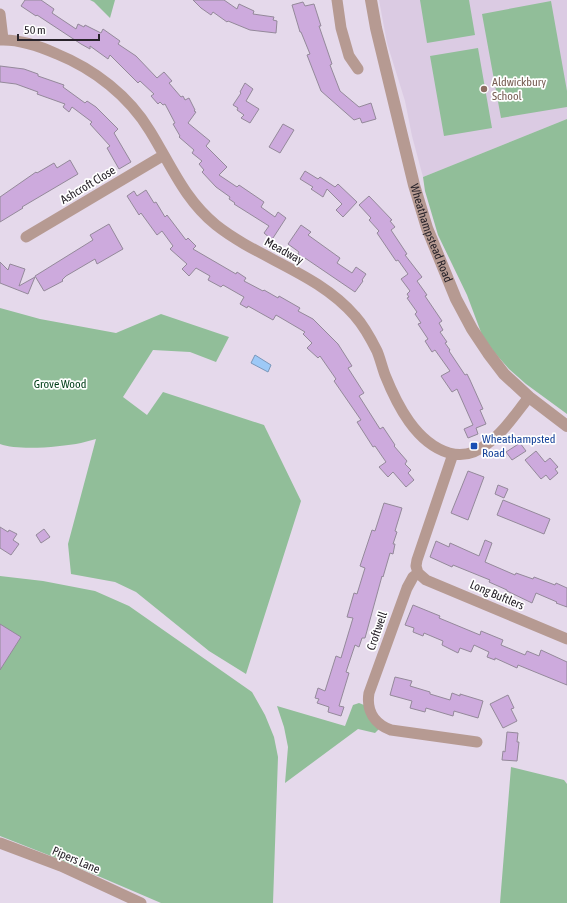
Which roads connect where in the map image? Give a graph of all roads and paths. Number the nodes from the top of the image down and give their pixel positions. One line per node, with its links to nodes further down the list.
1 (337, 0): 5 (street)
2 (371, 0): 8 (street, Wheathampstead Road)
3 (0, 14): 4 (street)
4 (1, 40): 6 (street, Meadway)
5 (358, 69)
6 (164, 155): 7 (street, Ashcroft Close); 10 (street, Meadway)
7 (26, 237)
8 (529, 397): 9 (street, Wheathampstead Road); 10 (street, Meadway)
9 (567, 426)
10 (453, 454): 11 (street)
11 (418, 573): 12 (street, Long Buftlers); 13 (street, Croftwell)
12 (567, 638)
13 (477, 742)
14 (0, 843): 15 (street, Pipers Lane)
15 (141, 903)

